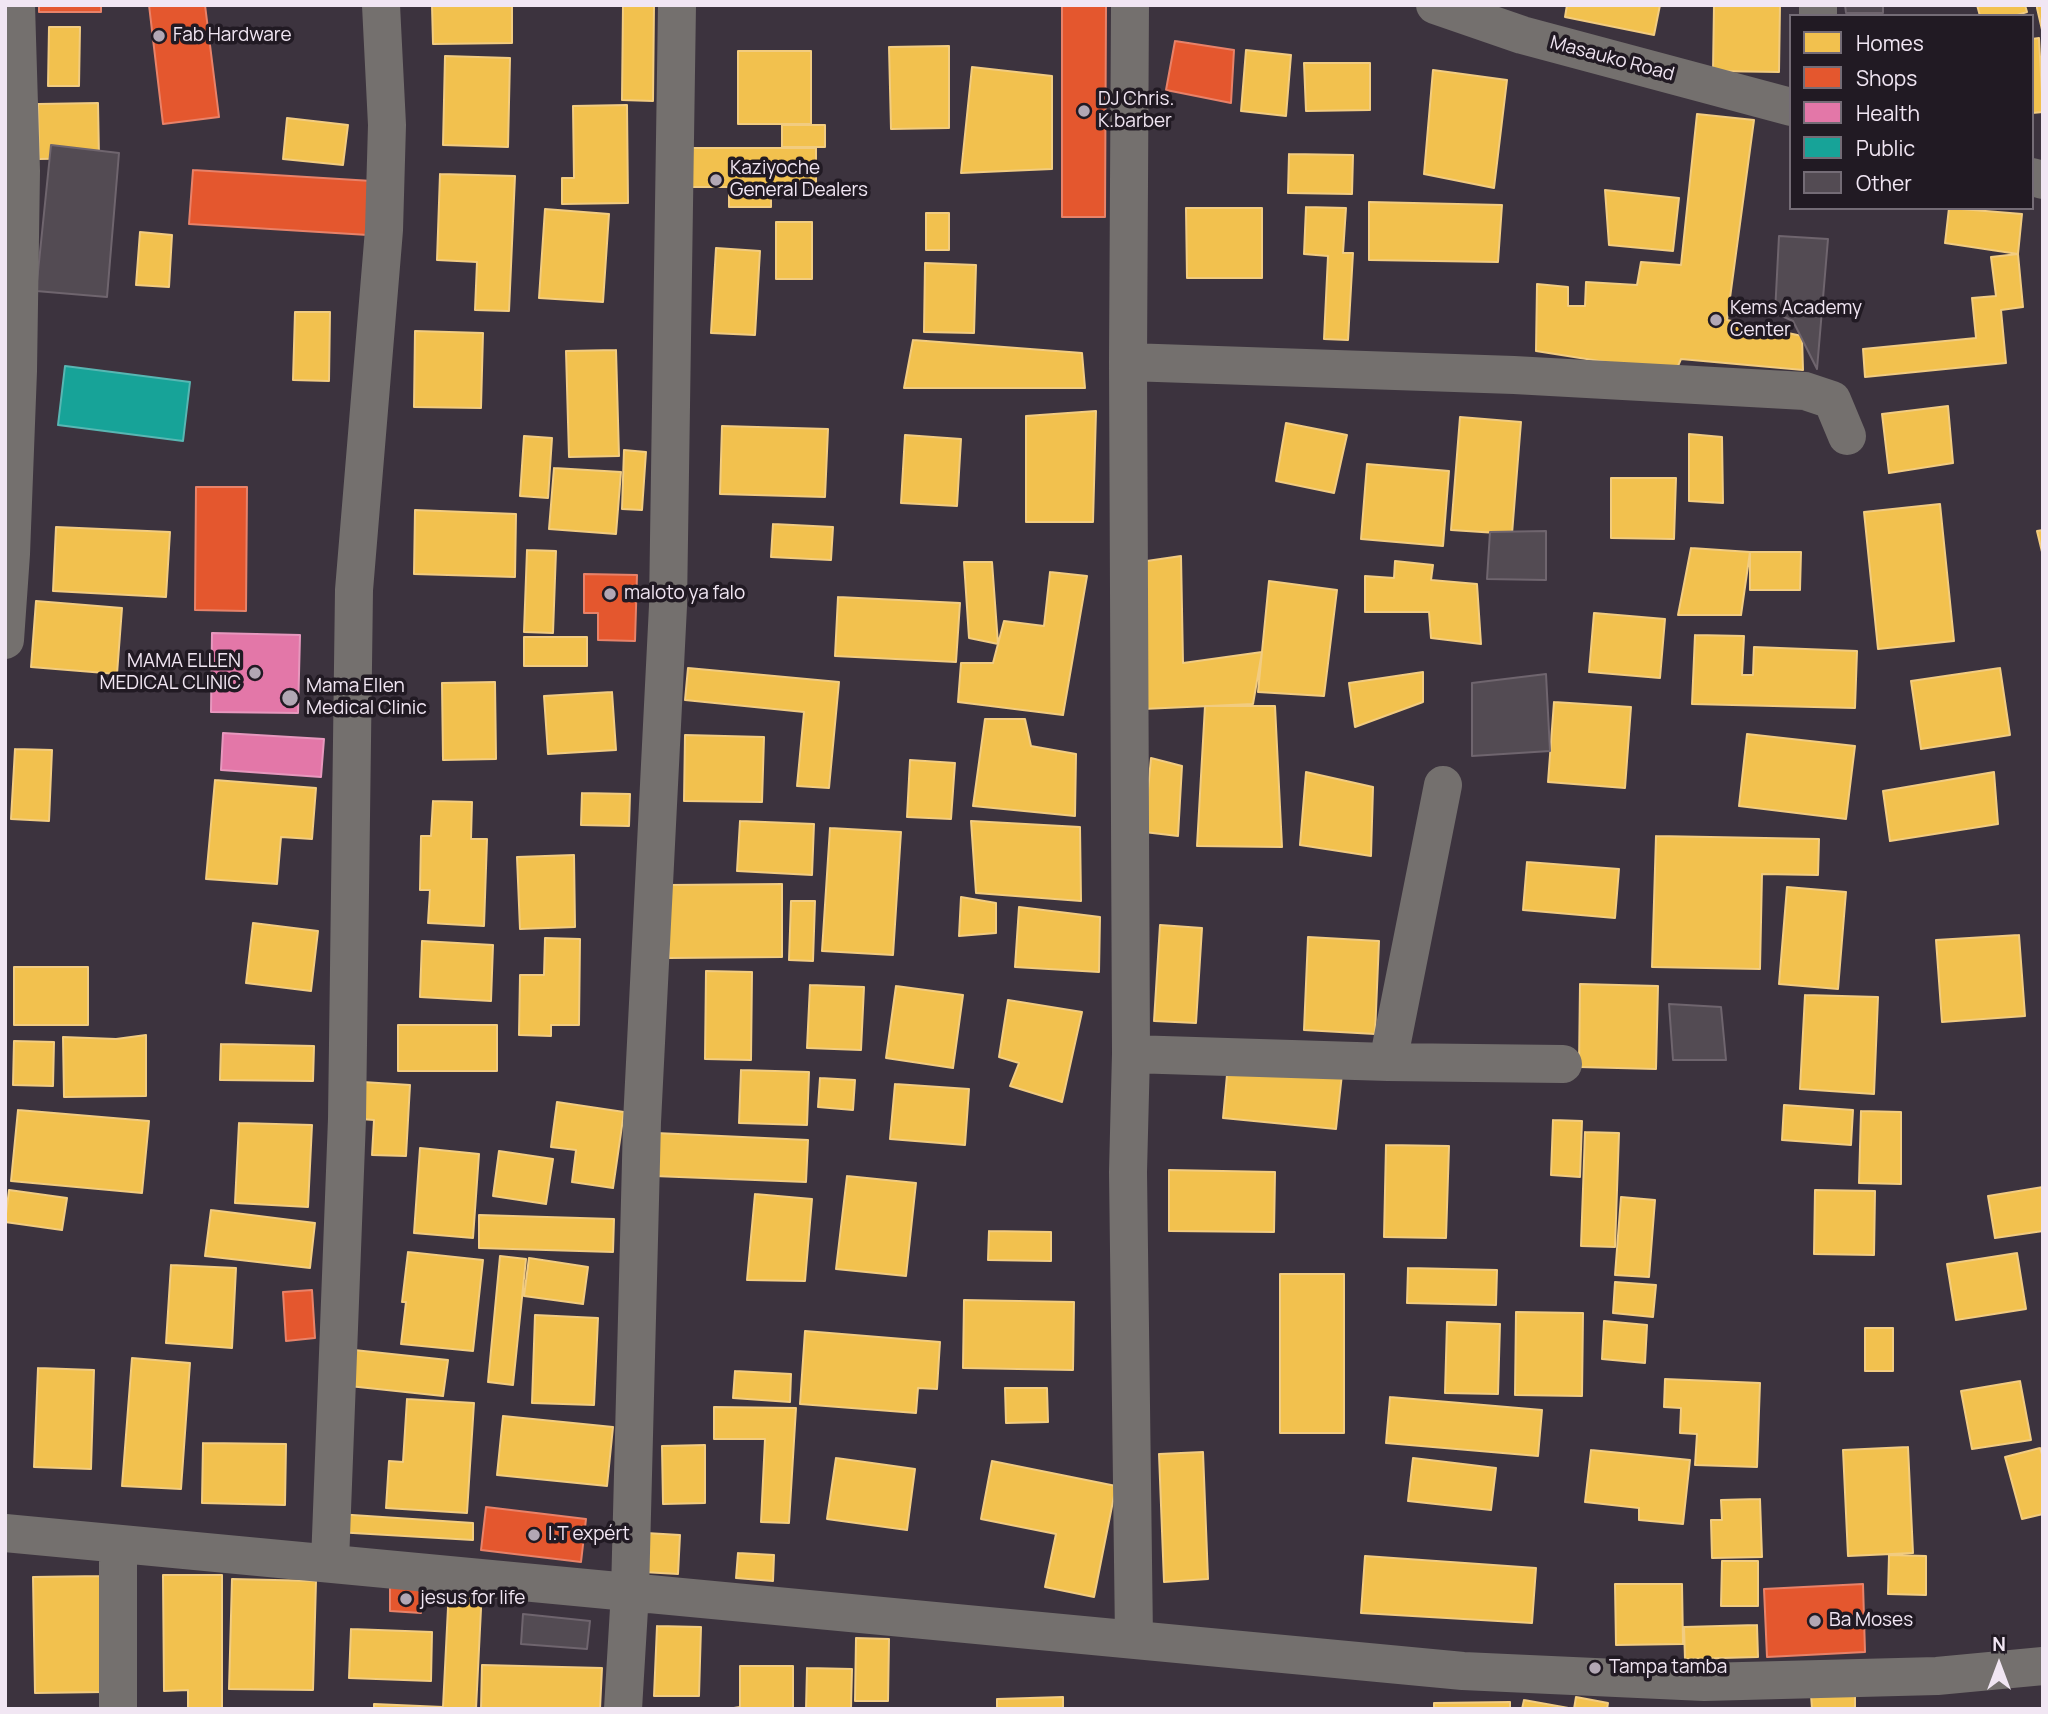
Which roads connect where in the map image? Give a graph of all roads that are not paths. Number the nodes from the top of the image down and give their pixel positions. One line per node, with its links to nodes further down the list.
1 (16, 5): 9 (street)
2 (381, 5): 16 (street)
3 (677, 5): 17 (street)
4 (1130, 5): 7 (street)
5 (1435, 5): 6 (street, Masauko Road)
6 (1789, 106)
7 (1128, 362): 8 (street); 11 (street)
8 (1847, 436)
9 (5, 640)
10 (1443, 785): 12 (street)
11 (1131, 1054): 12 (street); 18 (street)
12 (1388, 1062): 13 (street)
13 (1563, 1064)
14 (5, 1533): 15 (street)
15 (118, 1544): 16 (street); 20 (street)
16 (330, 1562): 17 (street)
17 (630, 1592): 18 (street); 21 (street)
18 (1134, 1638): 19 (street)
19 (2043, 1666)
20 (118, 1709)
21 (623, 1709)

